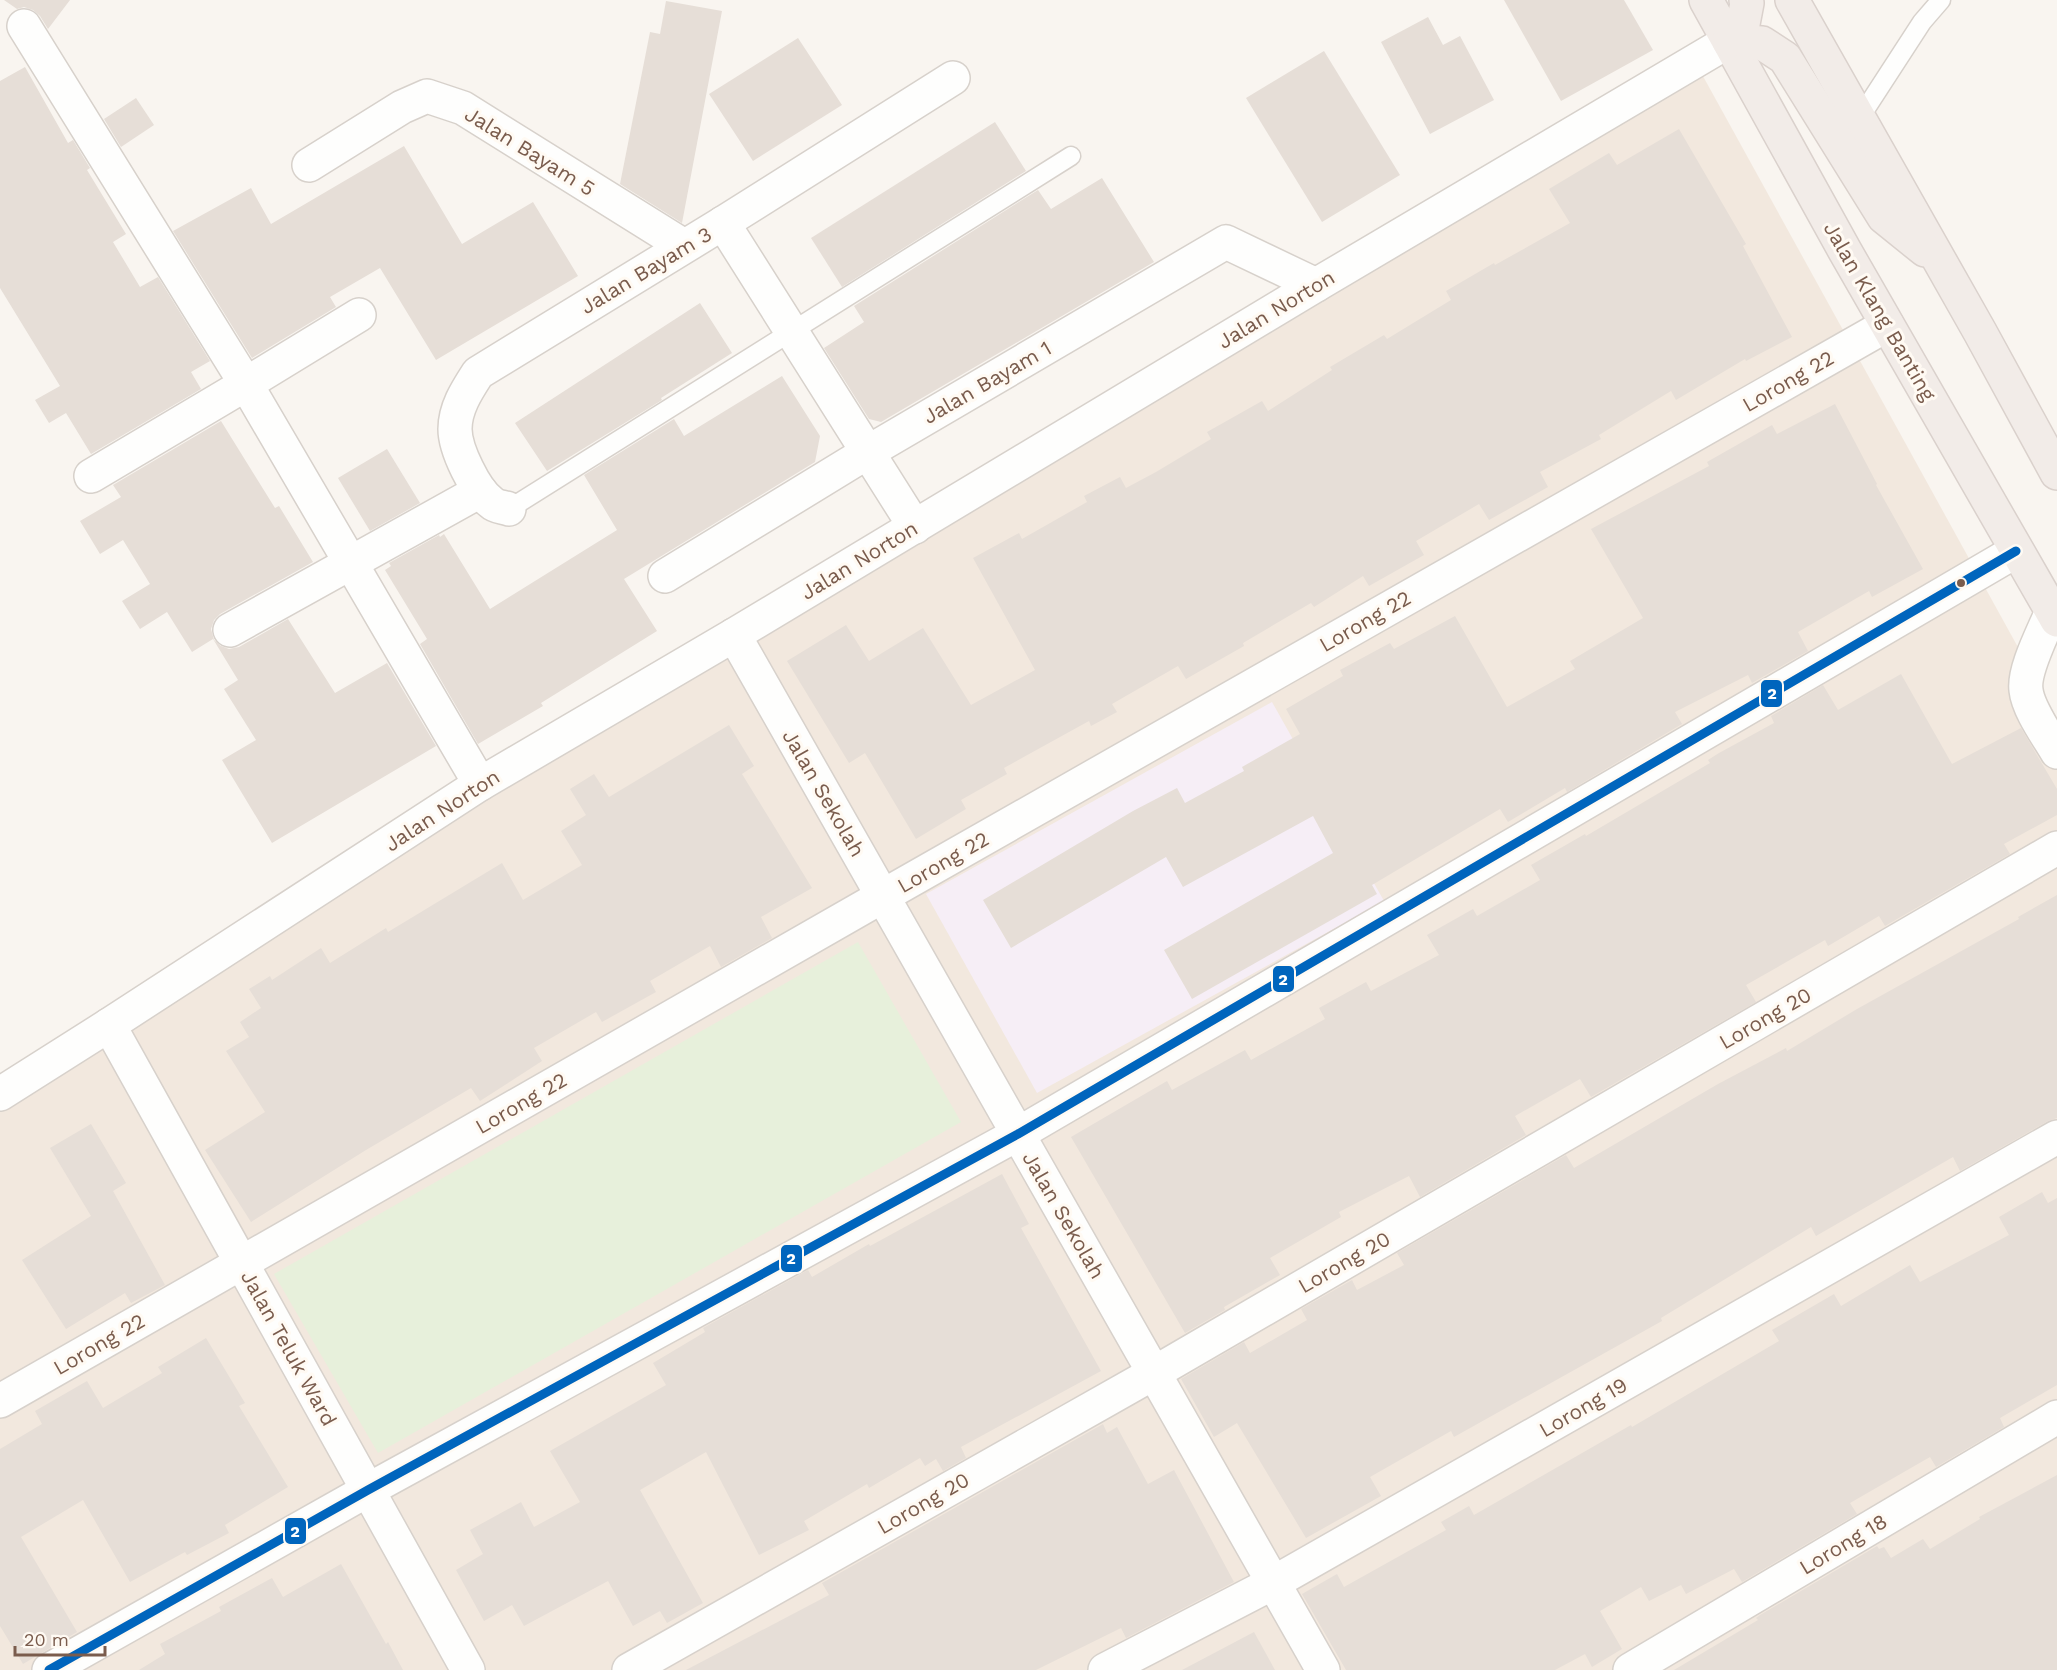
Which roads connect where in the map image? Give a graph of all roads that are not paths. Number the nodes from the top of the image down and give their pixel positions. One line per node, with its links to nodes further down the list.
1 (1706, 0): 6 (highway, Jalan Klang Banting)
2 (1746, 0): 6 (highway)
3 (1792, 0): 8 (highway)
4 (1941, 0): 8 (lane)
5 (24, 26): 18 (street)
6 (1729, 41): 13 (highway); 14 (street, Jalan Norton); 16 (highway, Jalan Klang Banting)
7 (953, 78): 11 (street, Jalan Bayam 3)
8 (1859, 119): 13 (highway)
9 (1071, 156): 17 (lane)
10 (309, 165): 12 (street, Jalan Bayam 5)
11 (723, 223): 12 (street, Jalan Bayam 3); 17 (street)
12 (684, 246): 22 (street, Jalan Bayam 3)
13 (1939, 261): 20 (highway)
14 (1316, 285): 19 (street, Jalan Bayam 1); 24 (street, Jalan Norton)
15 (359, 315): 18 (street)
16 (1887, 325): 25 (highway, Jalan Klang Banting); 34 (street, Lorong 22)
17 (792, 333): 19 (street); 23 (lane)
18 (246, 384): 21 (street); 26 (street)
19 (868, 452): 24 (street); 27 (street, Jalan Bayam 1)
20 (2057, 473)
21 (91, 476)
22 (480, 491): 23 (street, Jalan Bayam 3); 26 (street)
23 (509, 509)
24 (915, 527): 30 (street, Jalan Norton)
25 (2016, 551): 28 (highway, Jalan Klang Banting); 37 (street)
26 (352, 562): 29 (street); 32 (street)
27 (665, 576)
28 (2054, 616): 31 (street)
29 (230, 630)
30 (734, 635): 32 (street, Jalan Norton); 34 (street, Jalan Sekolah)
31 (2057, 752)
32 (480, 784): 35 (street, Jalan Norton)
33 (2057, 848): 40 (street, Lorong 20)
34 (883, 896): 37 (street, Jalan Sekolah); 39 (street, Lorong 22)
35 (110, 1026): 36 (street, Jalan Norton); 39 (street, Jalan Teluk Ward)
36 (0, 1094)
37 (1018, 1134): 40 (street, Jalan Sekolah); 43 (street)
38 (2057, 1137): 44 (street, Lorong 19)
39 (241, 1263): 41 (street, Lorong 22); 43 (street, Jalan Teluk Ward)
40 (1154, 1373): 44 (street, Jalan Sekolah); 47 (street, Lorong 20)
41 (0, 1401)
42 (2057, 1417): 50 (street, Lorong 18)
43 (368, 1490): 45 (street); 46 (street, Jalan Teluk Ward)
44 (1273, 1583): 48 (street, Lorong 19); 49 (street, Jalan Sekolah)
45 (49, 1670)
46 (468, 1670)
47 (629, 1670)
48 (1106, 1670)
49 (1323, 1670)
50 (1630, 1670)

